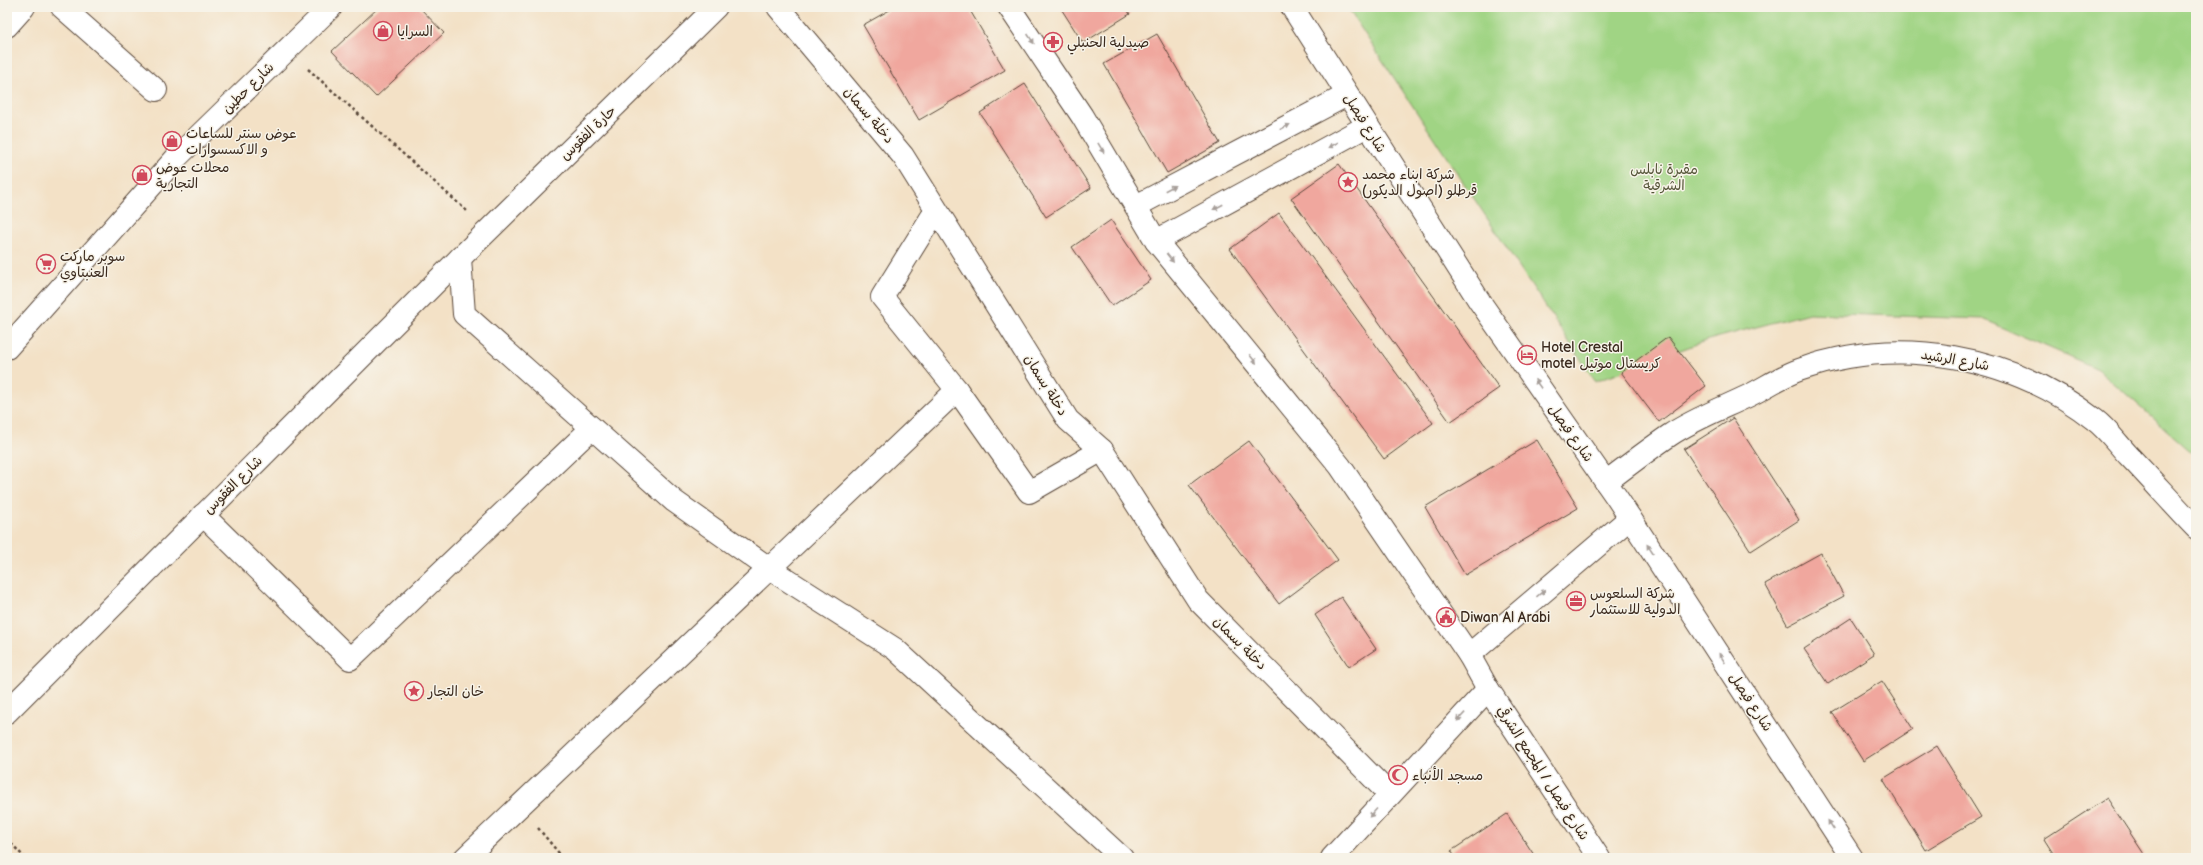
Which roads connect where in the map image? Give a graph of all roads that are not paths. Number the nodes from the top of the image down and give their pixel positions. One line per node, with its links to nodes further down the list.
1 (24, 7): 8 (street)
2 (62, 7): 9 (street)
3 (331, 7): 16 (street, شارع حطين)
4 (716, 7): 15 (street, حارة الفقوس)
5 (778, 7): 13 (street, دخلة بسمان)
6 (1009, 7): 12 (street, شارع فيصل / المجمع الشرقي, one-way to 12)
7 (1292, 7): 10 (street, شارع فيصل)
8 (7, 26)
9 (156, 90)
10 (1347, 95): 11 (street, شارع فيصل); 12 (street, one-way to 10)
11 (1367, 126): 14 (street, one-way to 14); 20 (street, شارع فيصل, one-way to 11)
12 (1136, 206): 14 (street, شارع فيصل / المجمع الشرقي)
13 (936, 210): 17 (street); 19 (street, دخلة بسمان)
14 (1156, 240): 25 (street, شارع فيصل / المجمع الشرقي, one-way to 25)
15 (460, 258): 18 (street); 21 (street, شارع الفقوس)
16 (7, 348)
17 (957, 390): 19 (street); 24 (street)
18 (592, 428): 21 (street); 24 (street)
19 (1102, 450): 28 (street, دخلة بسمان)
20 (1606, 482): 22 (street, شارع فيصل); 23 (street, شارع الرشيد)
21 (203, 516): 27 (street, شارع الفقوس)
22 (1630, 518): 25 (street, one-way to 22); 33 (street, شارع فيصل, one-way to 22)
23 (2196, 528)
24 (770, 569): 29 (street); 30 (street)
25 (1469, 655): 26 (street, شارع فيصل / المجمع الشرقي)
26 (1488, 689): 28 (street, one-way to 28); 32 (street, شارع فيصل / المجمع الشرقي)
27 (7, 712)
28 (1389, 794): 31 (street, one-way to 31)
29 (465, 858)
30 (1122, 858)
31 (1332, 858)
32 (1599, 858)
33 (1852, 858)

